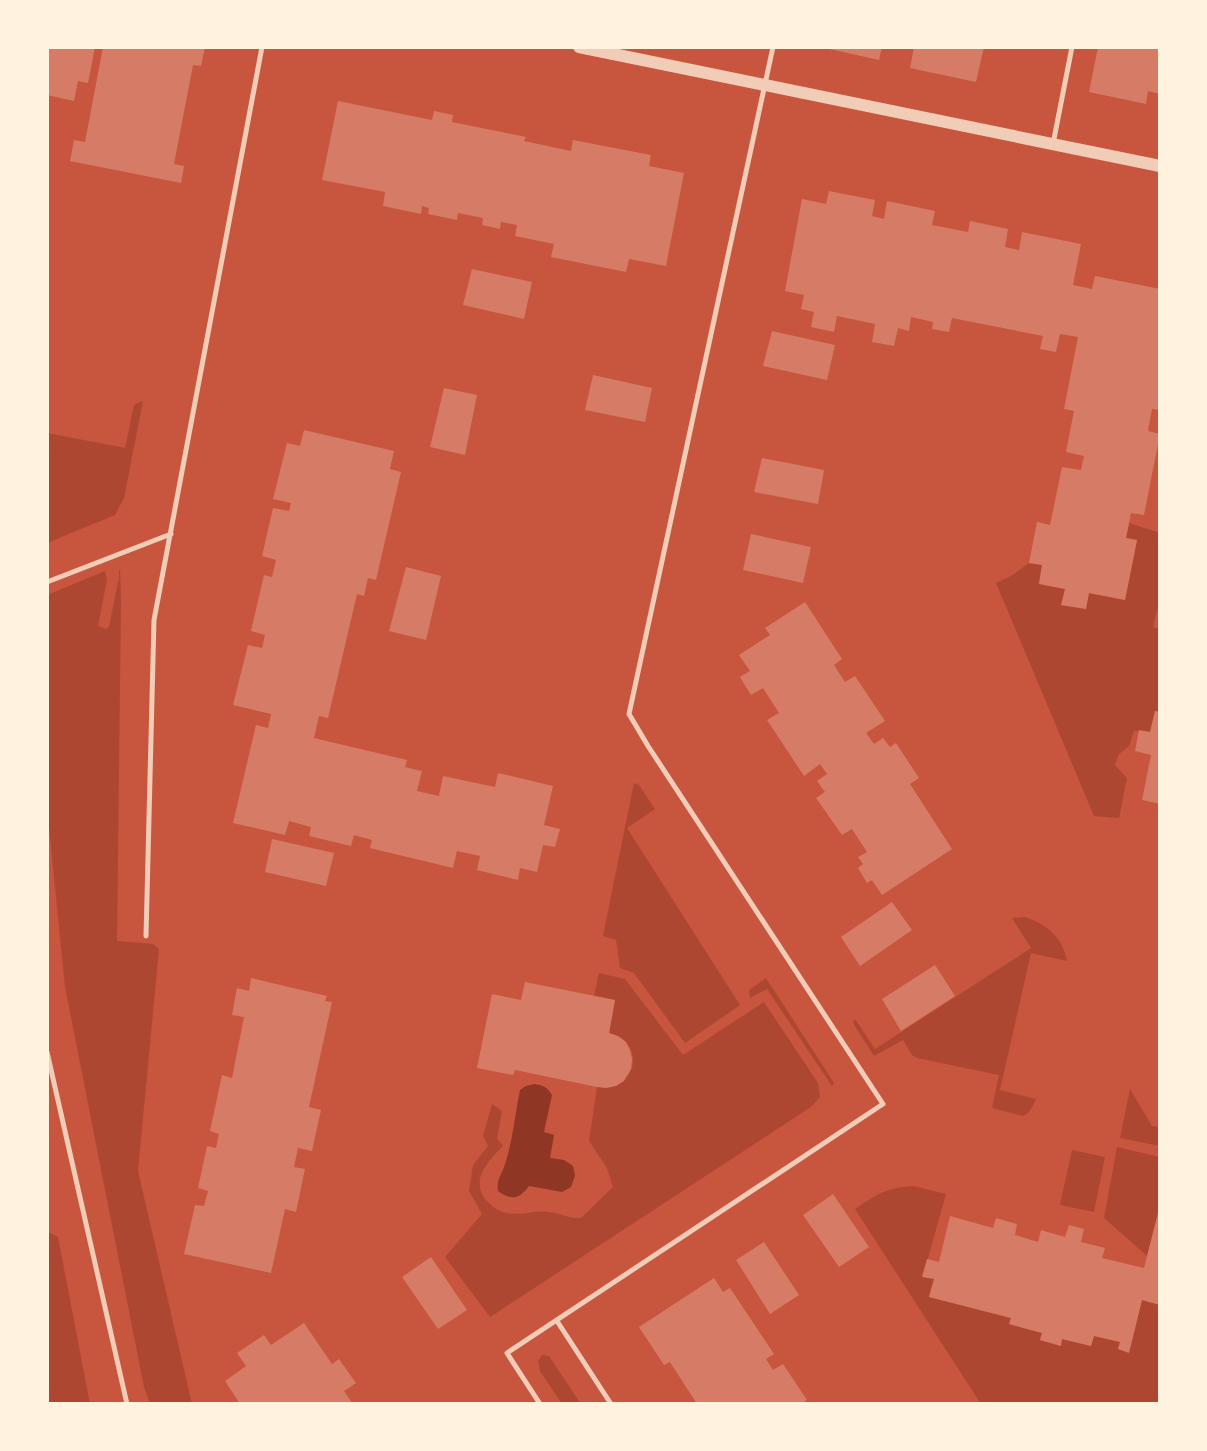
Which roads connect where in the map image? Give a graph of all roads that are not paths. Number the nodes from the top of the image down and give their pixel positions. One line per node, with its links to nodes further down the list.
1 (262, 47): 8 (lane)
2 (579, 47): 5 (street)
3 (774, 47): 5 (lane)
4 (1072, 47): 6 (lane)
5 (765, 86): 6 (street); 12 (lane)
6 (1053, 144): 7 (street)
7 (1160, 166)
8 (171, 534): 9 (lane); 10 (lane)
9 (47, 582)
10 (146, 936)
11 (47, 1052): 13 (lane)
12 (557, 1321): 14 (lane); 15 (lane)
13 (127, 1404)
14 (540, 1404)
15 (611, 1404)

